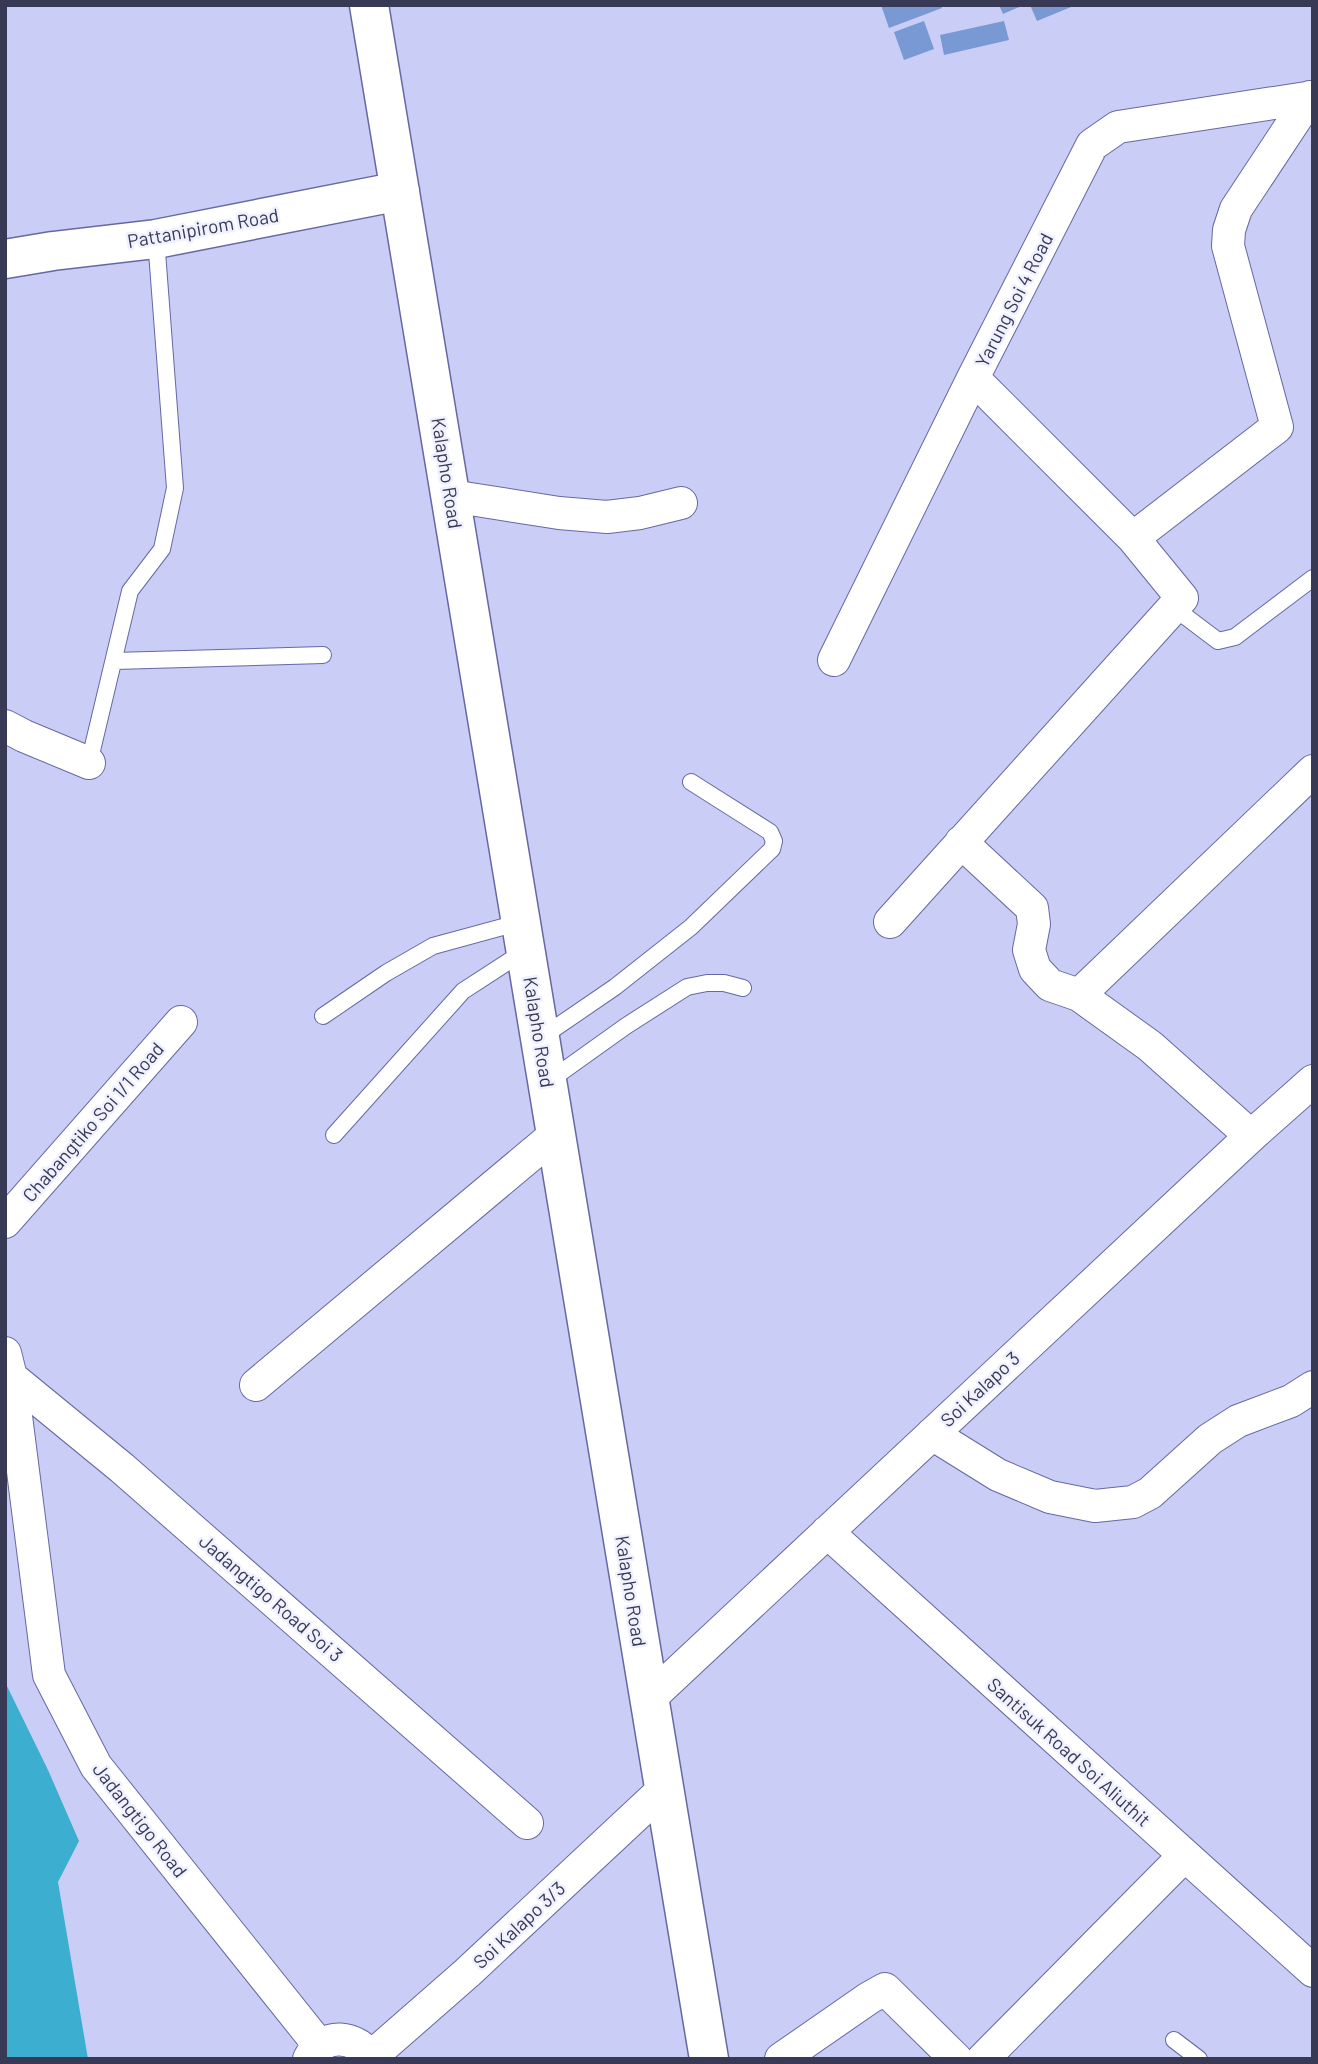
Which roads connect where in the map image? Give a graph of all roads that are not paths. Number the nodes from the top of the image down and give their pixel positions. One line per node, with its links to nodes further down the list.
1 (369, 5): 3 (street, Kalapho Road)
2 (1312, 97): 6 (street, Yarung Soi 4 Road); 9 (street)
3 (400, 191): 4 (street, Pattanipirom Road); 7 (street, Kalapho Road)
4 (156, 239): 5 (street, Pattanipirom Road); 14 (lane)
5 (5, 259)
6 (974, 378): 9 (street); 13 (street, Yarung Soi 4 Road)
7 (451, 496): 8 (street); 21 (street, Kalapho Road)
8 (681, 503)
9 (1133, 538): 11 (street)
10 (1313, 578): 11 (lane)
11 (1173, 607): 19 (street)
12 (323, 655): 14 (lane)
13 (834, 660)
14 (114, 661): 16 (lane)
15 (5, 726): 16 (street)
16 (89, 763)
17 (1313, 771): 23 (street)
18 (691, 782): 26 (lane)
19 (961, 842): 20 (street); 23 (street)
20 (890, 922)
21 (523, 936): 24 (lane); 26 (street, Kalapho Road); 29 (lane)
22 (743, 988): 28 (lane)
23 (1079, 995): 31 (street)
24 (323, 1016)
25 (181, 1023): 32 (street, Chabangtiko Soi 1/1 Road)
26 (540, 1038): 28 (street, Kalapho Road)
27 (1313, 1081): 31 (street, Soi Kalapo 3)
28 (547, 1082): 30 (street, Kalapho Road)
29 (334, 1135)
30 (556, 1135): 34 (street); 38 (street, Kalapho Road)
31 (1251, 1136): 36 (street, Soi Kalapo 3)
32 (5, 1222)
33 (8, 1365): 40 (street, Jadangtigo Road Soi 3); 44 (street, Jadangtigo Road)
34 (256, 1385)
35 (1313, 1387): 36 (street)
36 (932, 1434): 37 (street, Soi Kalapo 3)
37 (827, 1532): 38 (street, Soi Kalapo 3); 41 (street, Santisuk Road Soi Aliuthit)
38 (649, 1699): 39 (street, Kalapho Road)
39 (664, 1789): 45 (street, Soi Kalapo 3/3); 46 (street, Kalapho Road)
40 (527, 1823)
41 (1184, 1856): 42 (street, Santisuk Road Soi Aliuthit); 49 (street)
42 (1313, 1971)
43 (1174, 2040): 50 (lane)
44 (314, 2052): 45 (street)
45 (372, 2058)
46 (709, 2059)
47 (781, 2059): 48 (street)
48 (956, 2059)
49 (983, 2059)
50 (1199, 2059)

